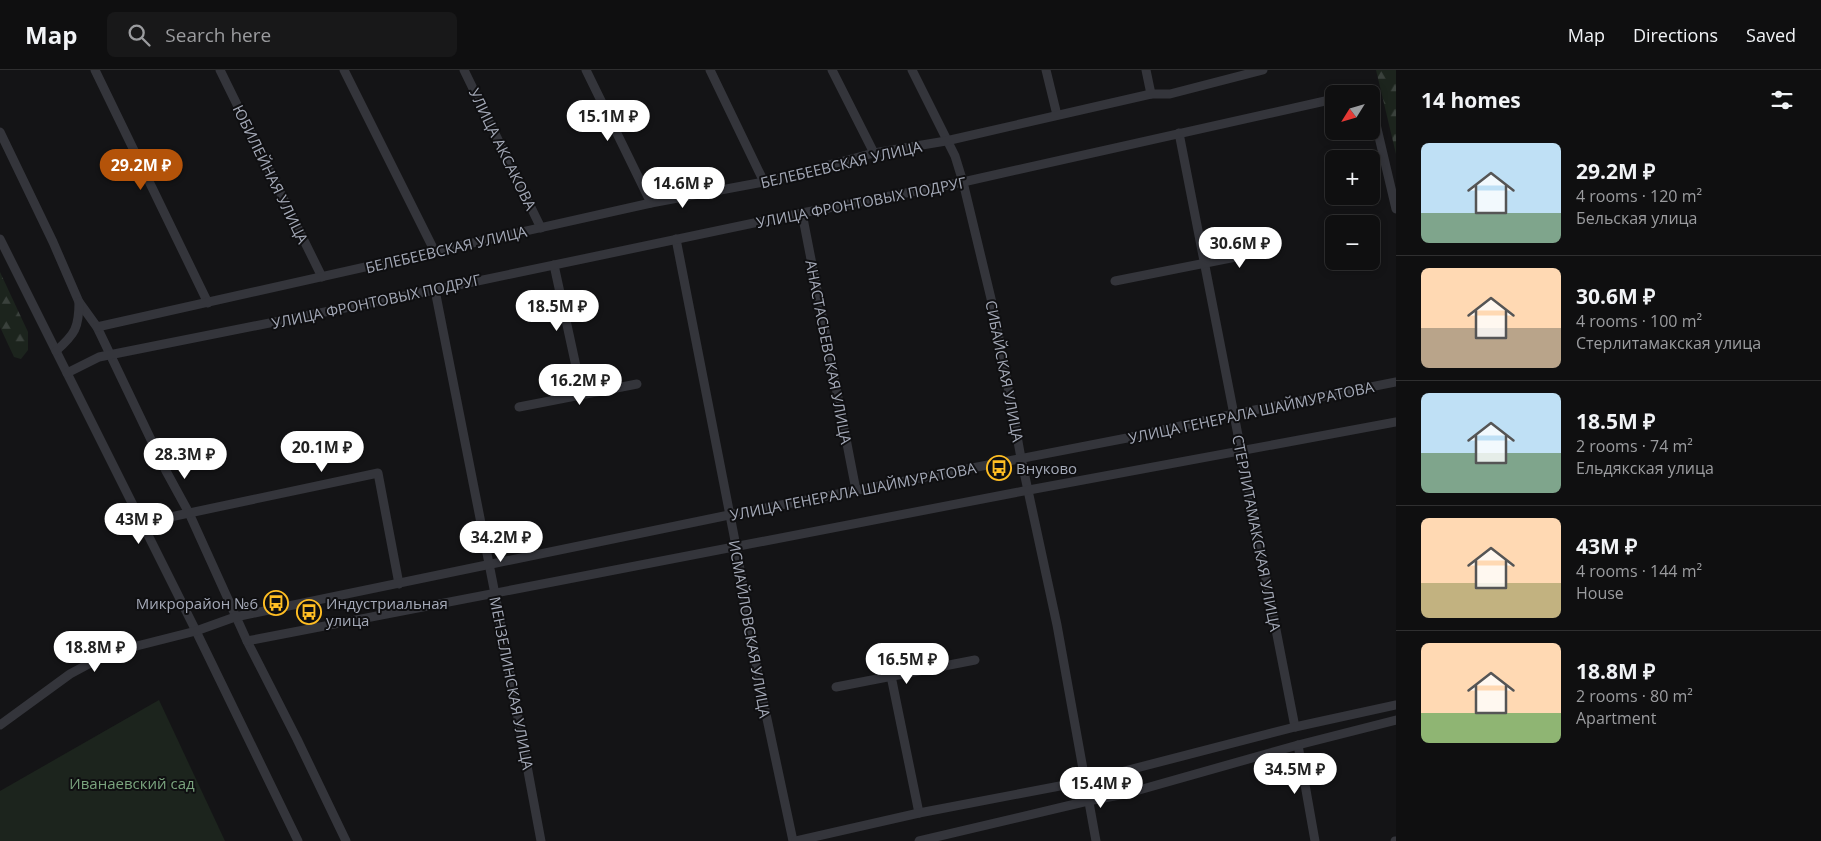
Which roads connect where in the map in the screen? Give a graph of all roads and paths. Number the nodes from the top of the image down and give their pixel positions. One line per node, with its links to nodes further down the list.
1 (95, 70): 37 (street)
2 (220, 70): 33 (street, ЮБИЛЕЙНАЯ УЛИЦА)
3 (344, 70): 30 (street)
4 (464, 70): 26 (street, УЛИЦА АКСАКОВА)
5 (586, 70): 23 (street)
6 (710, 70): 21 (street)
7 (832, 70): 20 (street)
8 (912, 70): 19 (street, СИБАЙСКАЯ УЛИЦА)
9 (1046, 70): 15 (street)
10 (1146, 70): 13 (street)
11 (1263, 70): 12 (street, БЕЛЕБЕЕВСКАЯ УЛИЦА)
12 (1252, 71): 13 (street, БЕЛЕБЕЕВСКАЯ УЛИЦА)
13 (1151, 94): 15 (street, БЕЛЕБЕЕВСКАЯ УЛИЦА)
14 (1325, 101): 17 (street, УЛИЦА ФРОНТОВЫХ ПОДРУГ)
15 (1057, 115): 19 (street, БЕЛЕБЕЕВСКАЯ УЛИЦА)
16 (0, 132): 36 (street)
17 (1179, 133): 22 (street, УЛИЦА ФРОНТОВЫХ ПОДРУГ); 32 (street, СТЕРЛИТАМАКСКАЯ УЛИЦА)
18 (1380, 140): 24 (street)
19 (946, 141): 20 (street, БЕЛЕБЕЕВСКАЯ УЛИЦА); 22 (street, СИБАЙСКАЯ УЛИЦА)
20 (874, 153): 21 (street, БЕЛЕБЕЕВСКАЯ УЛИЦА)
21 (764, 182): 23 (street, БЕЛЕБЕЕВСКАЯ УЛИЦА)
22 (963, 182): 25 (street, УЛИЦА ФРОНТОВЫХ ПОДРУГ); 49 (street, СИБАЙСКАЯ УЛИЦА)
23 (651, 203): 26 (street, БЕЛЕБЕЕВСКАЯ УЛИЦА)
24 (1396, 209)
25 (802, 213): 28 (street, УЛИЦА ФРОНТОВЫХ ПОДРУГ); 50 (street, АНАСТАСЬЕВСКАЯ УЛИЦА)
26 (541, 228): 30 (street, БЕЛЕБЕЕВСКАЯ УЛИЦА)
27 (0, 239): 39 (street)
28 (676, 239): 31 (street, УЛИЦА ФРОНТОВЫХ ПОДРУГ); 53 (street, ИСМАЙЛОВСКАЯ УЛИЦА)
29 (1271, 250): 32 (street)
30 (435, 252): 33 (street, БЕЛЕБЕЕВСКАЯ УЛИЦА)
31 (554, 265): 35 (street, УЛИЦА ФРОНТОВЫХ ПОДРУГ); 44 (street)
32 (1204, 265): 34 (street); 46 (street, СТЕРЛИТАМАКСКАЯ УЛИЦА)
33 (322, 277): 37 (street, БЕЛЕБЕЕВСКАЯ УЛИЦА)
34 (1115, 281)
35 (435, 290): 40 (street, УЛИЦА ФРОНТОВЫХ ПОДРУГ); 56 (street, МЕНЗЕЛИНСКАЯ УЛИЦА)
36 (79, 302): 38 (street); 39 (street)
37 (208, 303): 38 (street, БЕЛЕБЕЕВСКАЯ УЛИЦА)
38 (97, 328): 40 (street)
39 (56, 351): 41 (street)
40 (110, 356): 41 (street, УЛИЦА ФРОНТОВЫХ ПОДРУГ); 52 (street)
41 (67, 373): 54 (street)
42 (1396, 382): 46 (street, УЛИЦА ГЕНЕРАЛА ШАЙМУРАТОВА)
43 (637, 384): 44 (street)
44 (582, 394): 45 (street)
45 (519, 407)
46 (1234, 414): 48 (street, СТЕРЛИТАМАКСКАЯ УЛИЦА); 49 (street, УЛИЦА ГЕНЕРАЛА ШАЙМУРАТОВА)
47 (1396, 422): 48 (street)
48 (1241, 451): 51 (street); 68 (street, СТЕРЛИТАМАКСКАЯ УЛИЦА)
49 (1021, 458): 50 (street, УЛИЦА ГЕНЕРАЛА ШАЙМУРАТОВА); 51 (street, СИБАЙСКАЯ УЛИЦА)
50 (856, 490): 53 (street, УЛИЦА ГЕНЕРАЛА ШАЙМУРАТОВА)
51 (1029, 490): 55 (street); 70 (street, СИБАЙСКАЯ УЛИЦА)
52 (188, 512): 54 (street); 57 (street); 59 (street)
53 (729, 515): 55 (street, ИСМАЙЛОВСКАЯ УЛИЦА); 56 (street, УЛИЦА ГЕНЕРАЛА ШАЙМУРАТОВА)
54 (142, 523): 60 (street)
55 (736, 546): 58 (street); 76 (street, ИСМАЙЛОВСКАЯ УЛИЦА)
56 (489, 565): 57 (street, УЛИЦА ГЕНЕРАЛА ШАЙМУРАТОВА); 58 (street, МЕНЗЕЛИНСКАЯ УЛИЦА)
57 (399, 584): 59 (street, УЛИЦА ГЕНЕРАЛА ШАЙМУРАТОВА)
58 (495, 594): 61 (street); 75 (street, МЕНЗЕЛИНСКАЯ УЛИЦА)
59 (236, 618): 60 (street, УЛИЦА ГЕНЕРАЛА ШАЙМУРАТОВА); 61 (street)
60 (196, 631): 67 (street, УЛИЦА ГЕНЕРАЛА ШАЙМУРАТОВА); 73 (street)
61 (247, 641): 74 (street)
62 (975, 660): 63 (street)
63 (891, 676): 64 (street); 72 (street)
64 (836, 687)
65 (1396, 704): 68 (street)
66 (1396, 720): 69 (street)
67 (0, 725)
68 (1295, 727): 70 (street)
69 (1298, 745): 71 (street); 79 (street)
70 (1086, 781): 71 (street, СИБАЙСКАЯ УЛИЦА); 72 (street)
71 (1088, 801): 77 (street); 78 (street, СИБАЙСКАЯ УЛИЦА)
72 (919, 813): 76 (street)
73 (298, 841)
74 (346, 841)
75 (541, 841)
76 (794, 841)
77 (919, 841)
78 (1096, 841)
79 (1315, 841)

